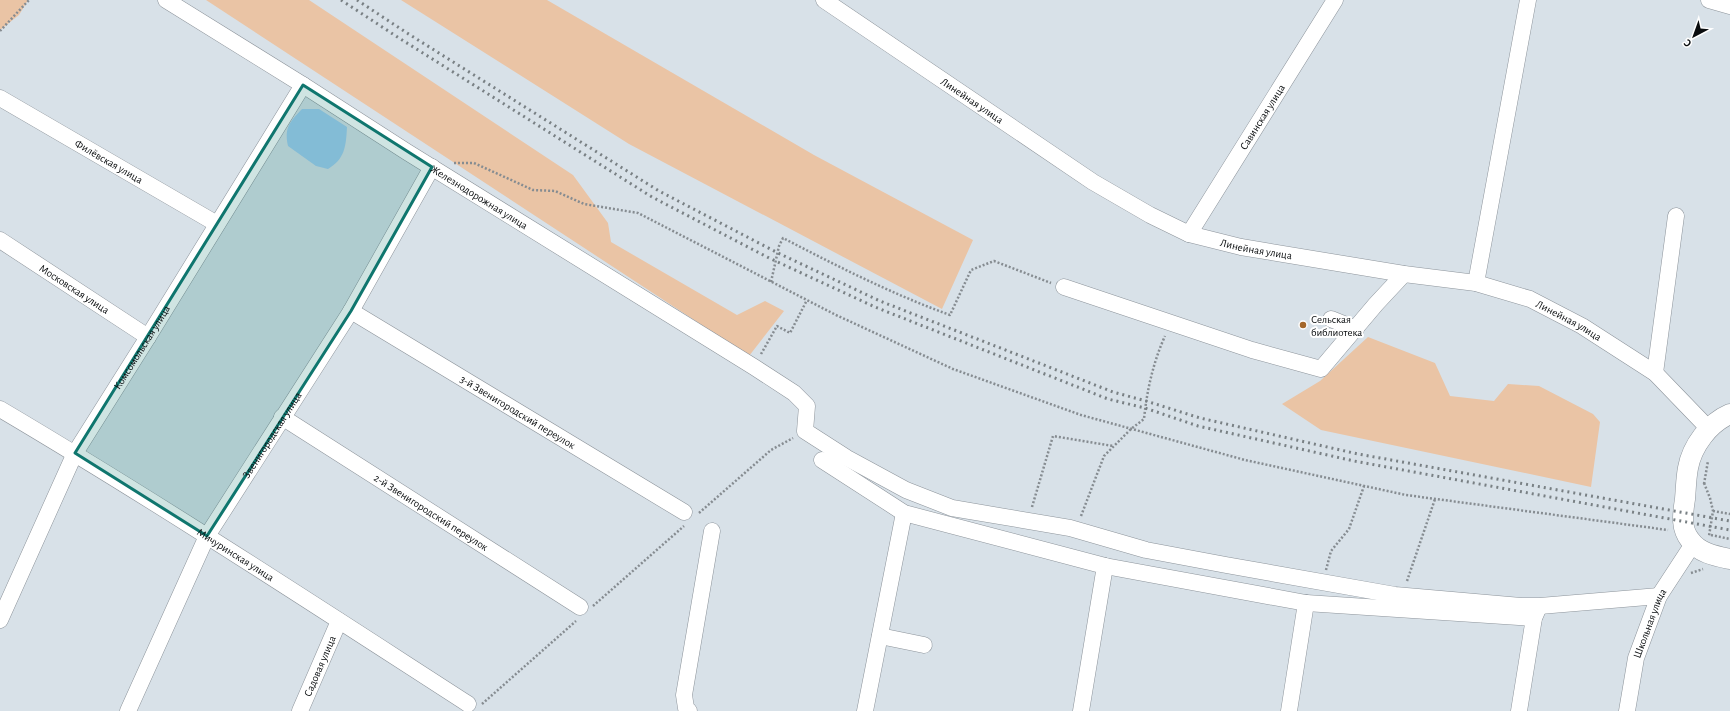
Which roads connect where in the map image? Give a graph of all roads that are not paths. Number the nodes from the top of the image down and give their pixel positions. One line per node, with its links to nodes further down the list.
1 (166, 0): 7 (street, Железнодорожная улица)
2 (824, 0): 12 (street, Линейная улица)
3 (1335, 0): 12 (street, Савинская улица)
4 (1528, 0): 15 (street)
5 (1709, 0): 6 (street)
6 (1730, 6)
7 (303, 85): 9 (street, Железнодорожная улица); 11 (street, Комсомольская улица)
8 (0, 98): 11 (street, Филёвская улица)
9 (432, 167): 17 (street, Звенигородская улица); 38 (street, Железнодорожная улица)
10 (1676, 216): 21 (street)
11 (217, 224): 20 (street, Комсомольская улица)
12 (1189, 234): 14 (street, Линейная улица)
13 (0, 240): 20 (street, Московская улица)
14 (1404, 274): 15 (street, Линейная улица); 19 (street)
15 (1476, 282): 21 (street, Линейная улица)
16 (1064, 287): 19 (street)
17 (352, 311): 24 (street, Звенигородская улица); 29 (street, 3-й Звенигородский переулок)
18 (1331, 319): 19 (street)
19 (1356, 328)
20 (148, 337): 26 (street, Комсомольская улица)
21 (1655, 373): 25 (street, Линейная улица)
22 (0, 409): 26 (street, Мичуринская улица)
23 (1730, 414): 25 (main road)
24 (282, 417): 31 (street, Звенигородская улица); 37 (street, 2-й Звенигородский переулок)
25 (1709, 429): 32 (main road)
26 (75, 453): 31 (street, Мичуринская улица); 39 (street, Комсомольская улица)
27 (822, 460): 28 (street)
28 (904, 513): 34 (street); 41 (street)
29 (689, 517)
30 (712, 531): 46 (street)
31 (207, 536): 40 (street, Мичуринская улица); 44 (street, Звенигородская улица)
32 (1699, 538): 33 (main road); 35 (street, Школьная улица)
33 (1730, 559)
34 (1105, 566): 36 (street); 48 (street)
35 (1659, 596): 38 (street); 51 (street, Школьная улица)
36 (1306, 603): 38 (street); 49 (street)
37 (583, 611)
38 (1537, 612): 50 (street)
39 (0, 620)
40 (339, 621): 43 (street, Мичуринская улица); 45 (street, Садовая улица)
41 (880, 636): 42 (street); 47 (street)
42 (924, 645)
43 (468, 704)
44 (128, 711)
45 (300, 711)
46 (689, 711)
47 (865, 711)
48 (1081, 711)
49 (1288, 711)
50 (1518, 711)
51 (1627, 711)

